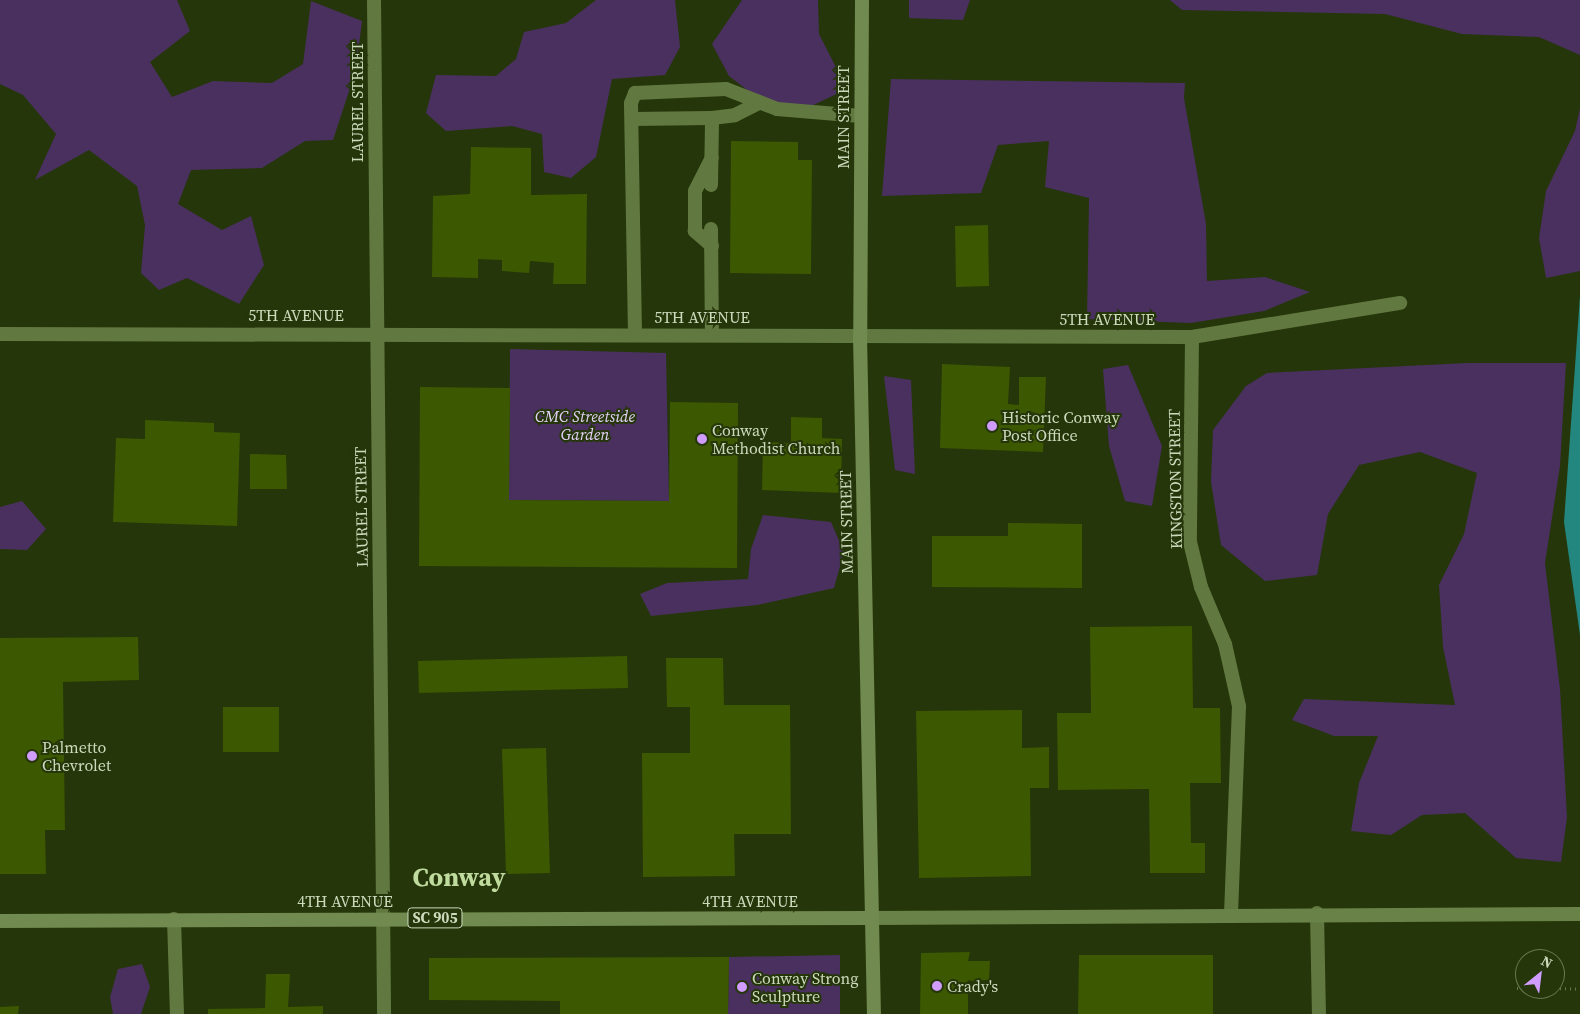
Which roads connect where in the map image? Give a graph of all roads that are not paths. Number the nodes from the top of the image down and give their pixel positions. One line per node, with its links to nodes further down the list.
1 (374, 0): 12 (street, LAUREL STREET)
2 (862, 0): 4 (main road, MAIN STREET)
3 (757, 104): 4 (street); 5 (street); 6 (street)
4 (861, 116): 16 (main road, MAIN STREET)
5 (712, 118): 6 (street); 7 (street)
6 (632, 119): 14 (street)
7 (712, 158): 8 (street); 10 (street)
8 (711, 185)
9 (711, 229): 10 (street)
10 (712, 246): 15 (street)
11 (1400, 303): 17 (street, 5TH AVENUE)
12 (376, 332): 13 (street, 5TH AVENUE); 14 (street, 5TH AVENUE); 21 (street, LAUREL STREET)
13 (0, 334)
14 (636, 334): 15 (street, 5TH AVENUE)
15 (712, 334): 16 (street, 5TH AVENUE)
16 (860, 336): 17 (street, 5TH AVENUE); 22 (main road, MAIN STREET)
17 (1192, 337): 18 (street, KINGSTON STREET)
18 (1231, 913): 19 (main road, SC 905); 22 (main road, SC 905)
19 (1317, 913): 20 (main road, SC 905); 28 (street)
20 (1580, 914)
21 (383, 918): 22 (main road, 4TH AVENUE / SC 905); 23 (main road, 4TH AVENUE / SC 905); 26 (street, LAUREL STREET)
22 (871, 918): 27 (main road, MAIN STREET)
23 (174, 919): 24 (main road, 4TH AVENUE / SC 905); 25 (street)
24 (0, 921)
25 (177, 1014)
26 (384, 1014)
27 (874, 1014)
28 (1318, 1014)

